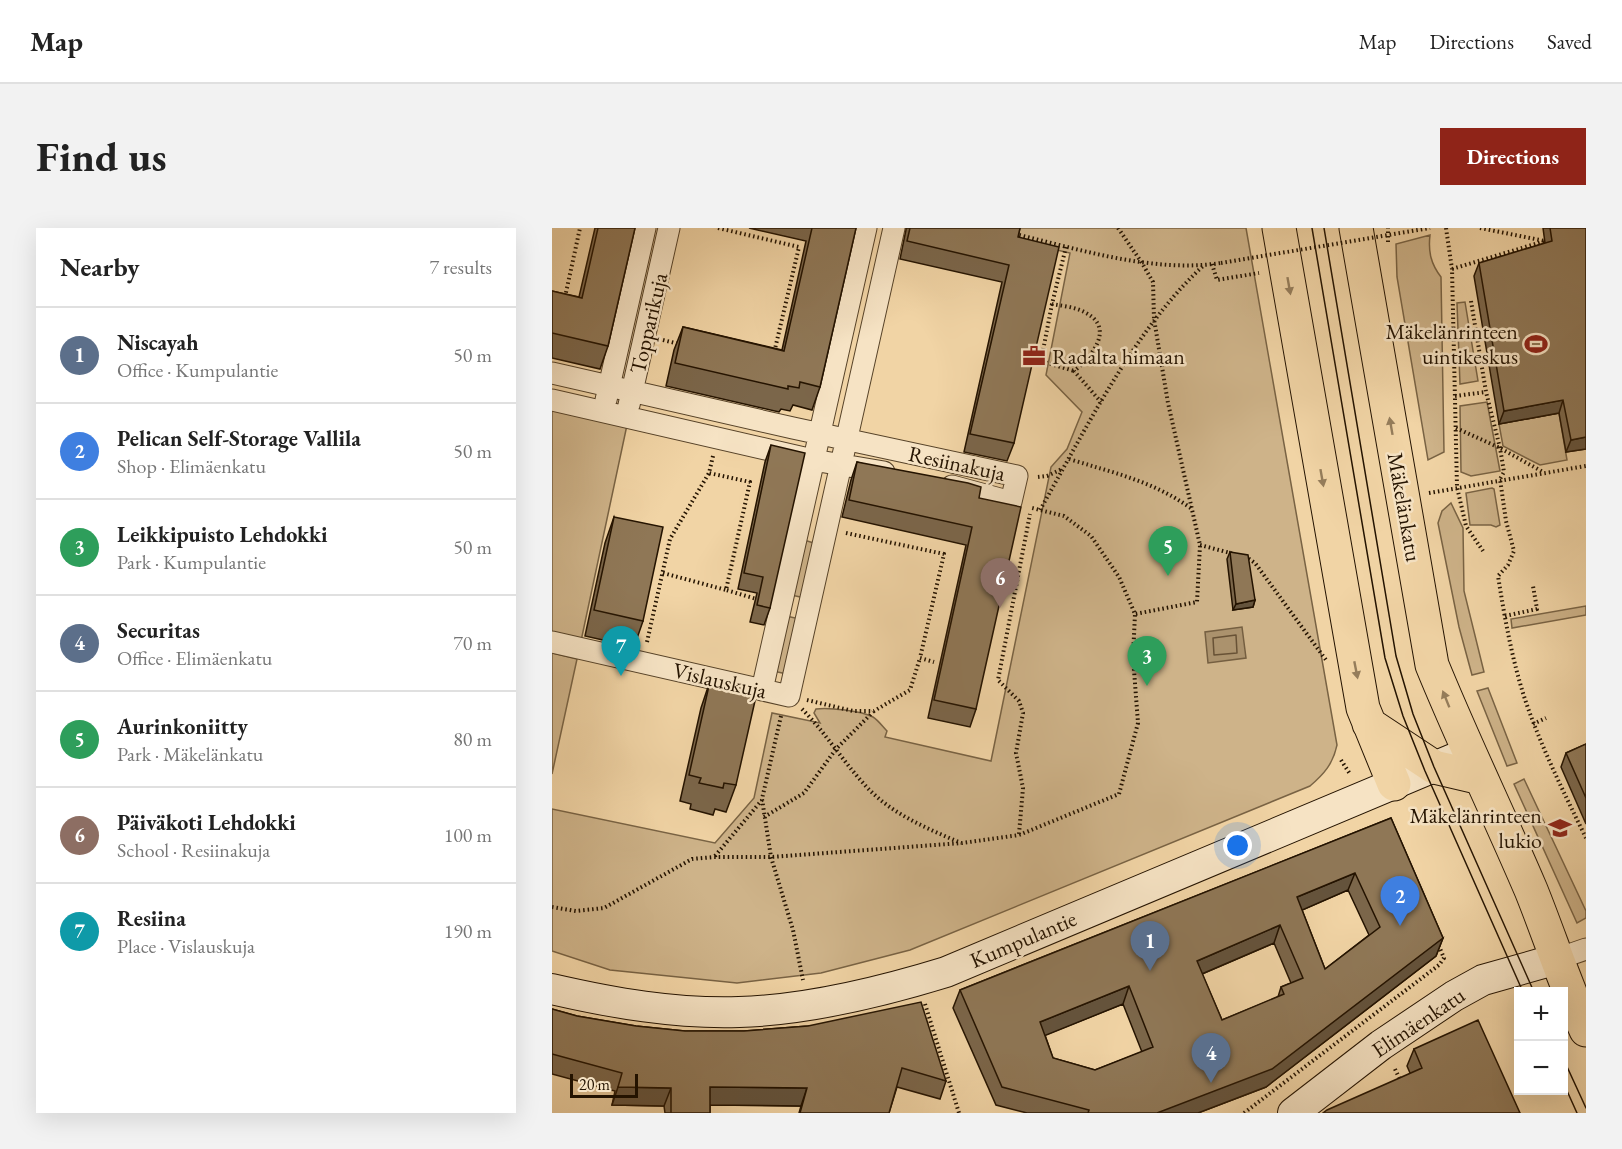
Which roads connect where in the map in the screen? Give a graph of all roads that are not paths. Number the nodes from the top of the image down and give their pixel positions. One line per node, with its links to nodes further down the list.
1 (645, 228): 12 (street, Topparikuja)
2 (669, 228): 13 (street, Topparikuja)
3 (866, 228): 7 (street)
4 (894, 228): 8 (street, Vislauskuja)
5 (1279, 228): 29 (main road, one-way to 29)
6 (1356, 228): 30 (main road, Mäkelänkatu, one-way to 6)
7 (853, 284): 8 (street); 9 (street)
8 (880, 291): 10 (street, Vislauskuja)
9 (837, 357): 10 (street); 18 (street)
10 (864, 363): 20 (street, Vislauskuja)
11 (552, 373): 12 (street, Resiinakuja)
12 (610, 386): 13 (street, Resiinakuja); 15 (street, Topparikuja)
13 (633, 391): 16 (street, Resiinakuja); 17 (street, Topparikuja)
14 (552, 400): 15 (street, Resiinakuja)
15 (604, 412): 17 (street, Resiinakuja)
16 (723, 412): 18 (street, Resiinakuja); 19 (street)
17 (627, 417): 19 (street, Resiinakuja)
18 (820, 433): 20 (street, Resiinakuja); 21 (street)
19 (717, 438): 21 (street, Resiinakuja)
20 (848, 439): 22 (street, Vislauskuja); 24 (street, Resiinakuja)
21 (813, 460): 22 (street, Resiinakuja); 25 (street)
22 (842, 464): 23 (street, Resiinakuja); 26 (street, Vislauskuja)
23 (906, 477)
24 (929, 481)
25 (800, 523): 26 (street); 28 (street)
26 (828, 529): 28 (street, Vislauskuja)
27 (552, 642): 28 (street, Vislauskuja)
28 (762, 690)
29 (1369, 724): 31 (main road); 32 (main road)
30 (1475, 765): 31 (main road); 33 (main road, Mäkelänkatu)
31 (1434, 767): 32 (main road, Kumpulantie)
32 (1394, 784): 34 (main road, Kumpulantie)
33 (1571, 954): 35 (main road, Mäkelänkatu); 36 (main road, Elimäenkatu)
34 (552, 989)
35 (1586, 1030)
36 (1293, 1113)

